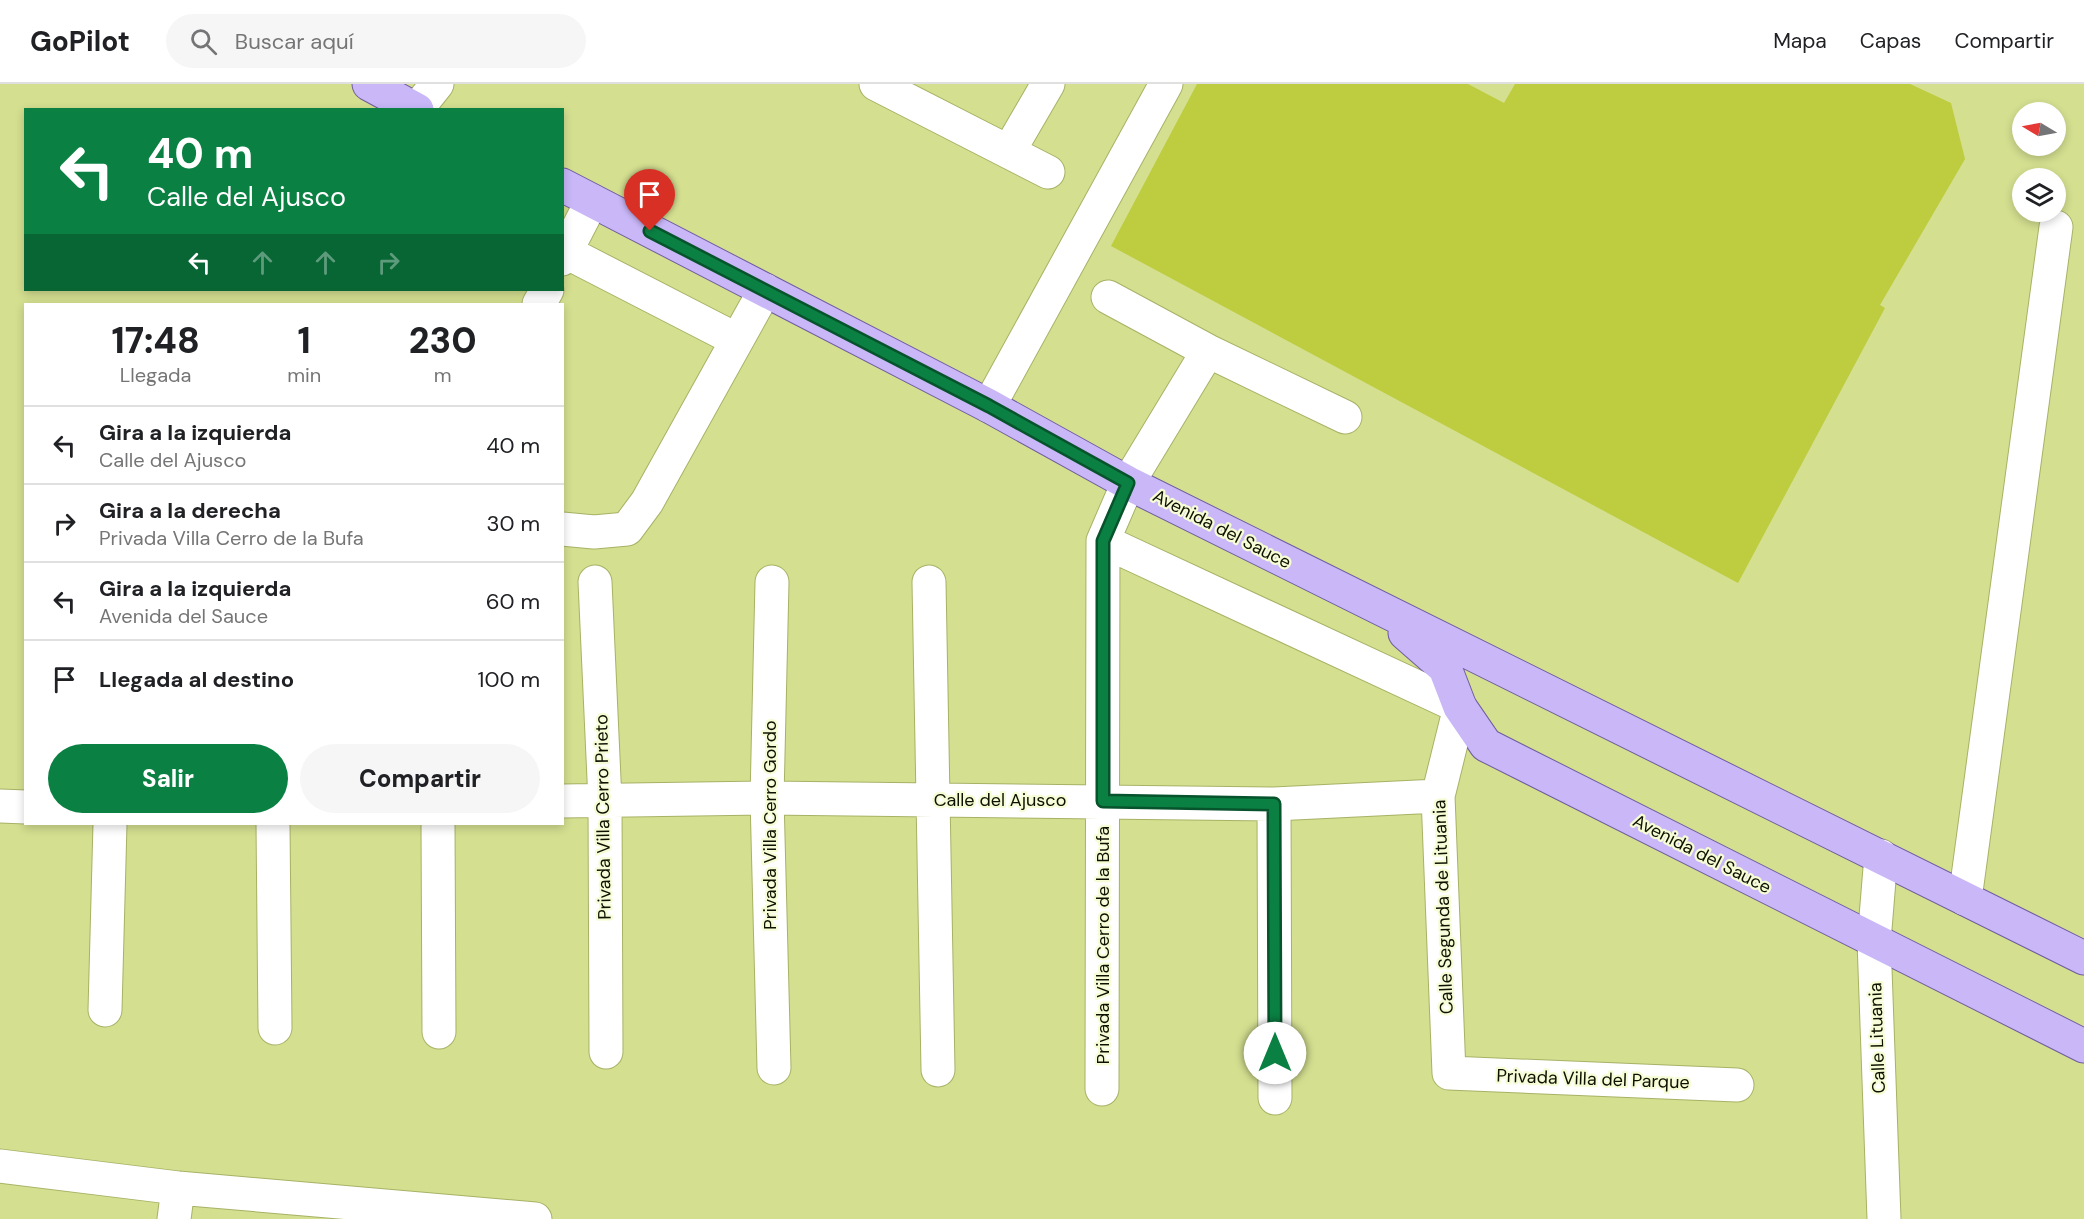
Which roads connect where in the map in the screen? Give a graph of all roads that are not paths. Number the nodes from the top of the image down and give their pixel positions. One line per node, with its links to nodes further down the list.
1 (369, 84): 6 (main road)
2 (437, 84): 7 (street)
3 (876, 84): 8 (street)
4 (1048, 84): 8 (street)
5 (1166, 84): 18 (street)
6 (415, 108)
7 (418, 108)
8 (1009, 151): 9 (street)
9 (1048, 172)
10 (564, 186): 11 (main road, Avenida del Sauce)
11 (592, 201): 13 (street); 14 (main road, Avenida del Sauce)
12 (2056, 227): 41 (street)
13 (564, 255): 16 (street)
14 (765, 290): 16 (street); 18 (main road, Avenida del Sauce)
15 (1108, 297): 17 (street)
16 (737, 340): 21 (street)
17 (1208, 351): 19 (street); 20 (street, Privada Villa Cerro de la Bufa)
18 (989, 406): 20 (main road, Avenida del Sauce)
19 (1345, 417)
20 (1128, 483): 22 (street, Privada Villa Cerro de la Bufa); 26 (main road, Avenida del Sauce)
21 (564, 528)
22 (1103, 541): 27 (street); 33 (street, Privada Villa Cerro de la Bufa)
23 (595, 582): 32 (street, Privada Villa Cerro Prieto)
24 (772, 582): 29 (street, Privada Villa Cerro Gordo)
25 (929, 582): 30 (street)
26 (1372, 604): 27 (main road, Avenida del Sauce); 40 (main road, Avenida del Sauce)
27 (1460, 707): 28 (street, Calle Segunda de Lituania); 42 (main road, Avenida del Sauce)
28 (1438, 796): 34 (street, Calle del Ajusco); 51 (street, Calle Segunda de Lituania)
29 (767, 798): 30 (street, Calle del Ajusco); 32 (street, Calle del Ajusco); 49 (street, Privada Villa Cerro Gordo)
30 (932, 800): 33 (street, Calle del Ajusco); 50 (street)
31 (564, 801): 32 (street, Calle del Ajusco)
32 (604, 801): 48 (street, Privada Villa Cerro Prieto)
33 (1103, 801): 34 (street, Calle del Ajusco); 53 (street, Privada Villa Cerro de la Bufa)
34 (1274, 804): 54 (street)
35 (0, 806): 36 (street)
36 (24, 807)
37 (110, 825): 44 (street)
38 (273, 825): 45 (street)
39 (438, 825): 46 (street)
40 (1881, 856): 41 (main road, Avenida del Sauce); 42 (street, Calle Lituania)
41 (1965, 899): 43 (main road, Avenida del Sauce)
42 (1874, 941): 47 (main road, Avenida del Sauce); 58 (street, Calle Lituania)
43 (2084, 958)
44 (105, 1010)
45 (275, 1028)
46 (439, 1032)
47 (2084, 1046)
48 (606, 1052)
49 (774, 1068)
50 (938, 1070)
51 (1449, 1074): 52 (street, Privada Villa del Parque)
52 (1737, 1085)
53 (1102, 1089)
54 (1275, 1098)
55 (0, 1166): 56 (street)
56 (176, 1204): 57 (street)
57 (535, 1219)
58 (1884, 1219)

